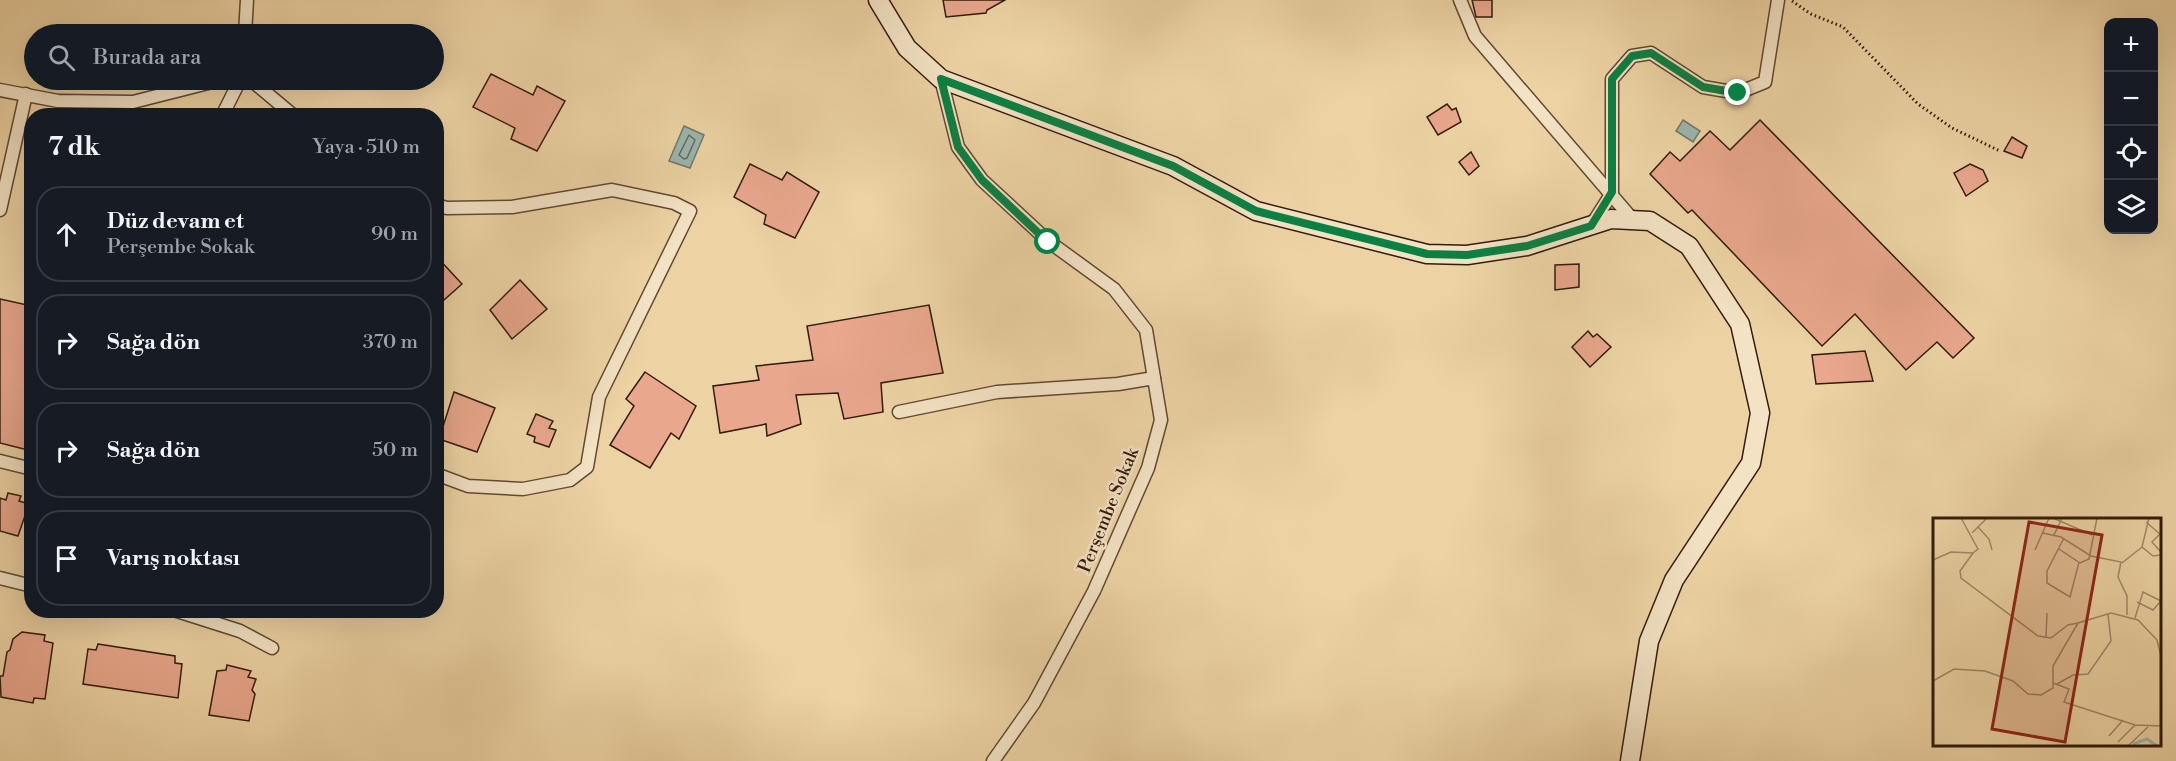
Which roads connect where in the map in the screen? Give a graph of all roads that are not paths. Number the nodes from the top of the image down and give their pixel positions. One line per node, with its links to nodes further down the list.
1 (247, 0): 5 (street)
2 (878, 0): 6 (street)
3 (1460, 0): 15 (street)
4 (1778, 0): 15 (street)
5 (246, 24)
6 (941, 79): 19 (street); 20 (street, Perşembe Sokak)
7 (0, 90): 11 (street)
8 (180, 90): 11 (street)
9 (235, 90): 12 (street)
10 (263, 90): 13 (street)
11 (26, 94): 14 (street)
12 (226, 108)
13 (284, 108)
14 (3, 187): 17 (street)
15 (1612, 192): 18 (street); 19 (street)
16 (444, 207): 24 (street)
17 (0, 210)
18 (1633, 220): 19 (street); 30 (street)
19 (1591, 226)
20 (1154, 378): 21 (street); 29 (street, Perşembe Sokak)
21 (899, 412)
22 (0, 461): 23 (street)
23 (24, 467)
24 (444, 477)
25 (0, 578): 26 (street)
26 (24, 584)
27 (198, 618): 28 (street)
28 (272, 648)
29 (993, 761)
30 (1630, 761)

